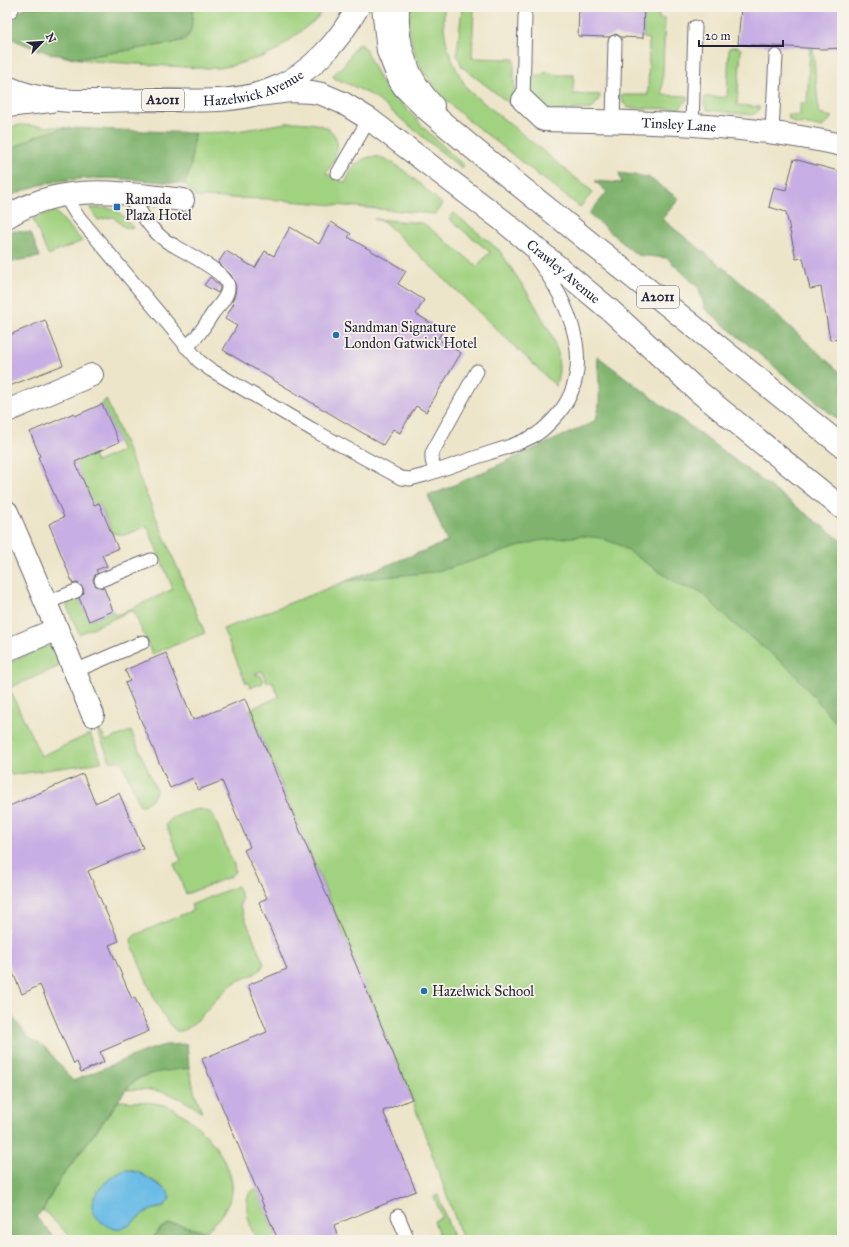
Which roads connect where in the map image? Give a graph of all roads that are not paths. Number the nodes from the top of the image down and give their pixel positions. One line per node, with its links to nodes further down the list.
1 (358, 7): 9 (main road, Hazelwick Avenue / A2011)
2 (383, 7): 18 (main road, A2011)
3 (398, 7): 18 (main road)
4 (525, 16): 11 (lane)
5 (695, 27): 15 (lane)
6 (616, 42): 14 (lane)
7 (776, 56): 16 (lane)
8 (7, 87): 10 (main road, Hazelwick Avenue / A2011)
9 (258, 95): 10 (main road, Hazelwick Avenue / A2011); 13 (main road, Crawley Avenue / A2011)
10 (68, 100): 12 (main road, Hazelwick Avenue)
11 (523, 100): 14 (main road, Tinsley Lane)
12 (7, 106)
13 (369, 119): 19 (lane); 24 (main road, Crawley Avenue / A2011)
14 (613, 121): 15 (main road, Tinsley Lane)
15 (692, 124): 16 (main road, Tinsley Lane)
16 (772, 131): 17 (main road, Tinsley Lane)
17 (842, 145)
18 (474, 148): 29 (main road, A2011)
19 (338, 173)
20 (122, 193): 21 (main road); 22 (main road); 25 (lane)
21 (64, 194): 23 (main road); 25 (lane)
22 (183, 200)
23 (7, 217)
24 (502, 220): 30 (lane); 31 (main road, Crawley Avenue / A2011)
25 (186, 347): 30 (lane)
26 (477, 371): 30 (lane)
27 (92, 375): 28 (main road)
28 (7, 411)
29 (842, 446)
30 (430, 473)
31 (842, 508)
32 (7, 512): 36 (main road)
33 (151, 560): 34 (lane)
34 (101, 580)
35 (76, 591): 36 (lane)
36 (46, 604): 37 (main road)
37 (57, 629): 39 (main road); 40 (main road)
38 (143, 642): 40 (lane)
39 (7, 650)
40 (75, 671): 41 (main road)
41 (94, 715)
42 (398, 1216): 43 (lane)
43 (408, 1240)

